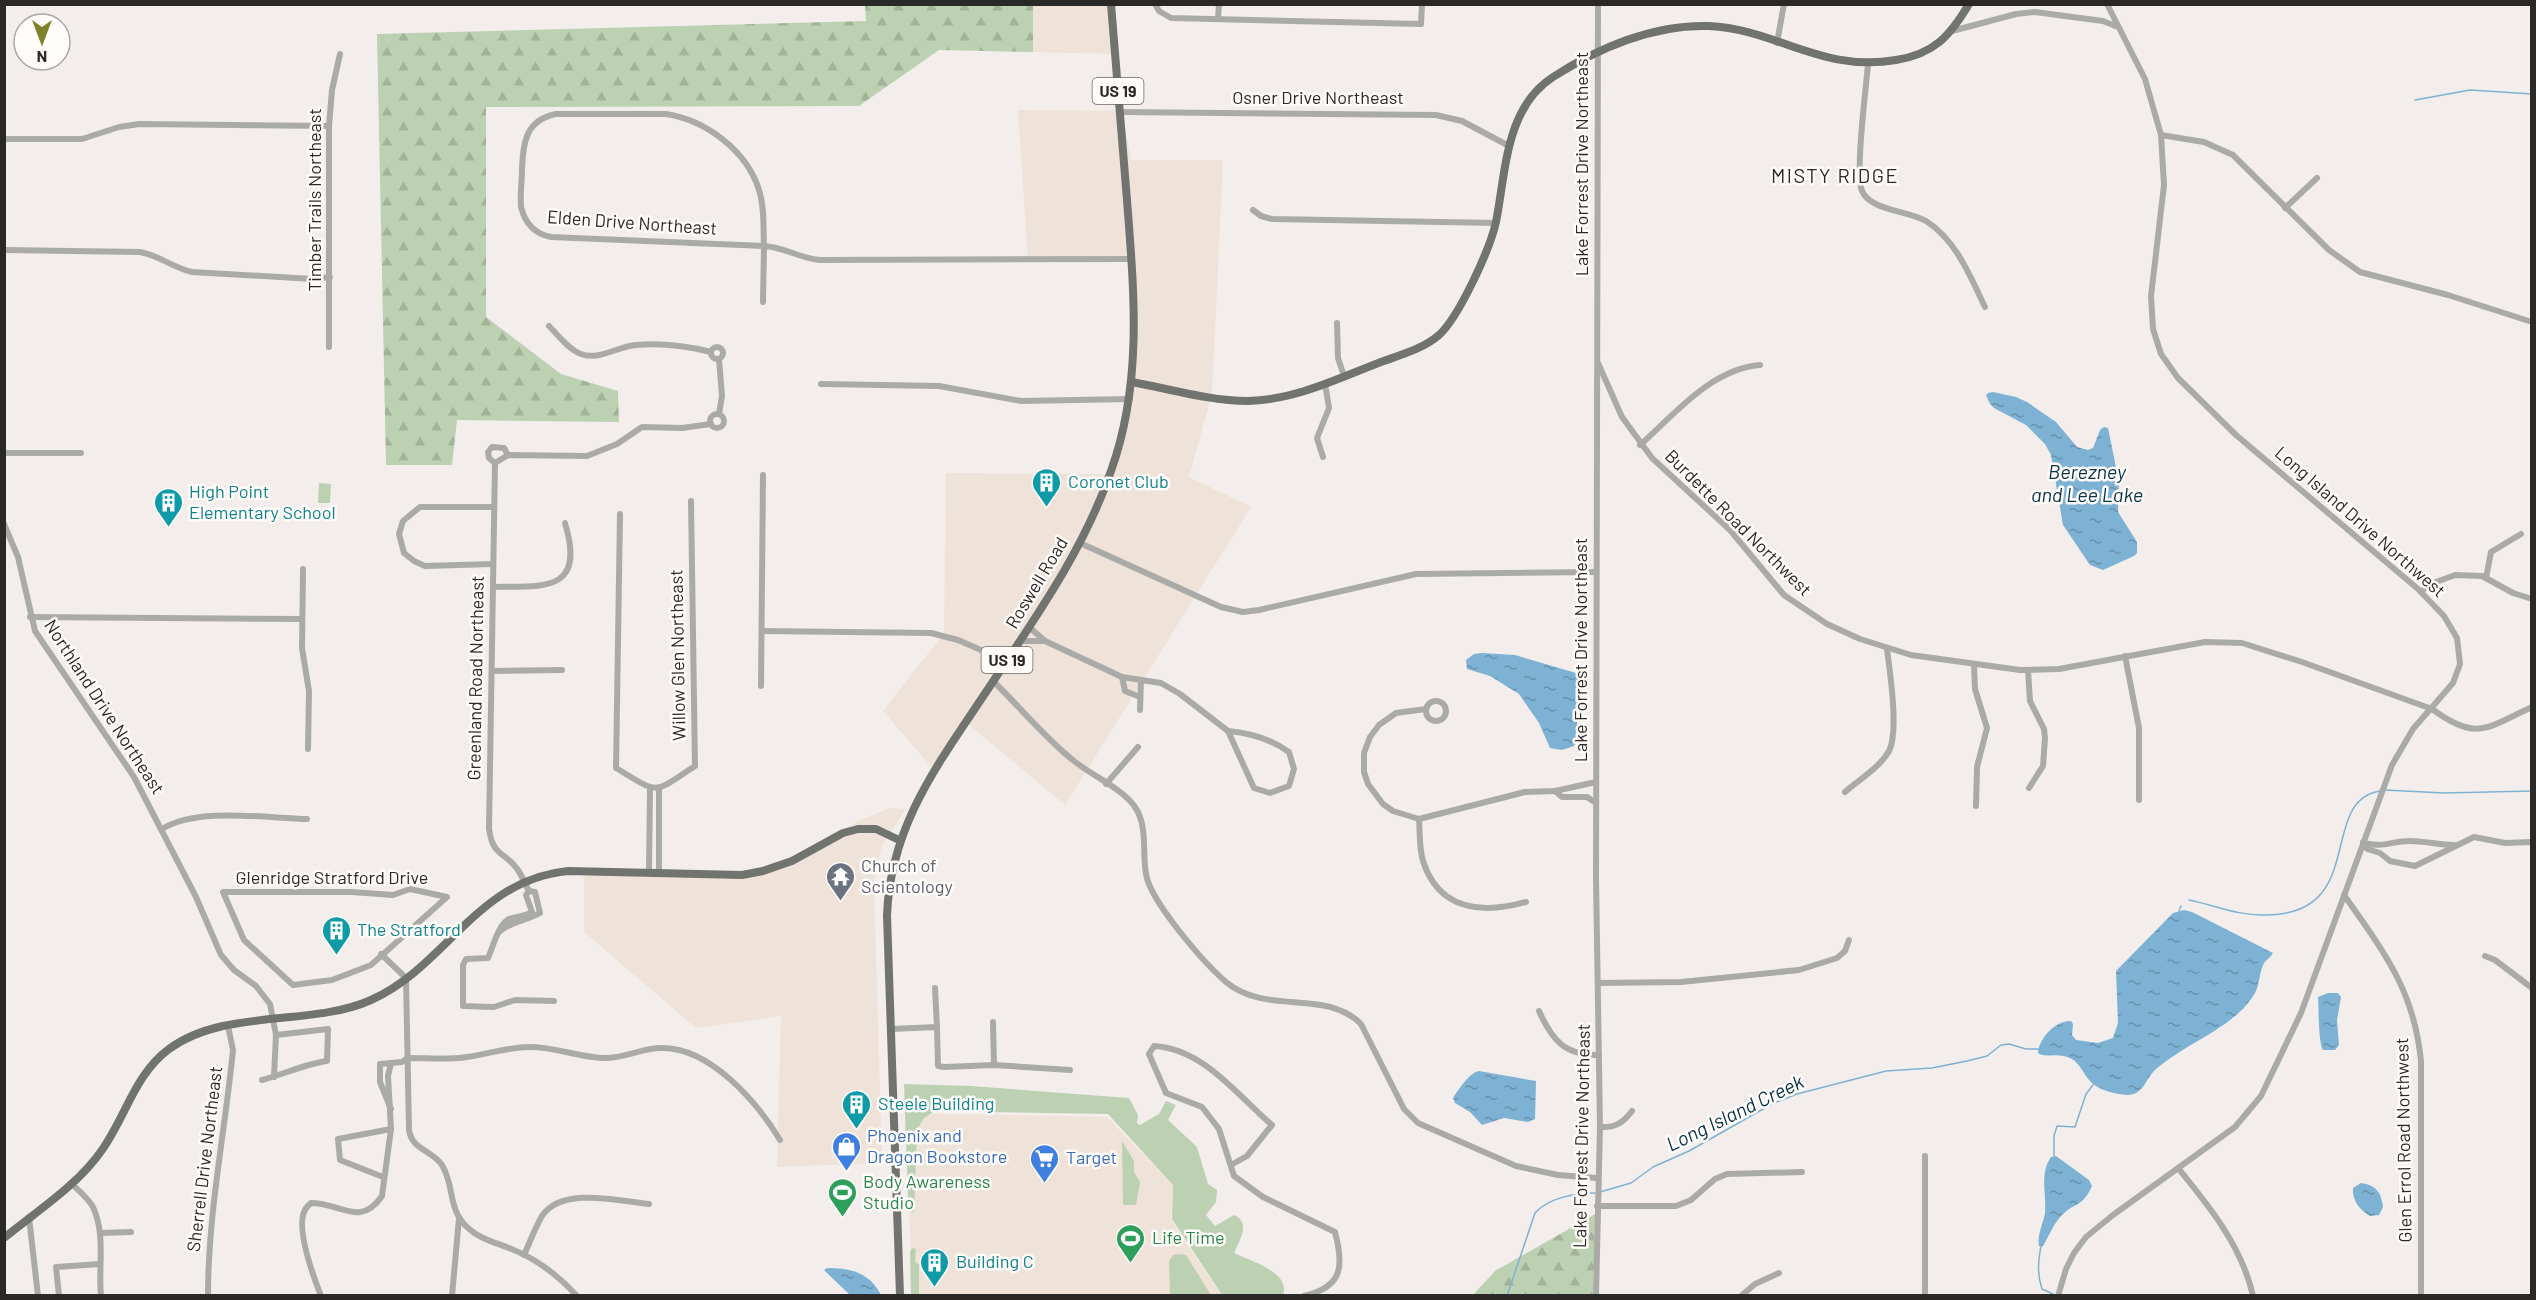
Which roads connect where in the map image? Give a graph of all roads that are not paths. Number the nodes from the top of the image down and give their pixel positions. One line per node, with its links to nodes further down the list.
1 (1111, 4): 16 (main road, Roswell Road / US 19)
2 (1155, 4): 9 (street)
3 (1219, 4): 9 (street)
4 (1422, 4): 9 (street)
5 (1598, 4): 14 (street, Lake Forrest Drive Northeast)
6 (1784, 4): 12 (street)
7 (1969, 4): 11 (main road)
8 (2107, 4): 10 (street, Long Island Drive Northwest)
9 (1218, 19)
10 (2118, 27): 11 (street); 18 (street, Long Island Drive Northwest)
11 (1952, 31): 15 (main road)
12 (1777, 43): 14 (main road); 15 (main road)
13 (340, 54): 17 (street, Timber Trails Northeast)
14 (1597, 54): 20 (main road); 37 (street, Lake Forrest Drive Northeast)
15 (1868, 64): 30 (street)
16 (1120, 112): 20 (street, Osner Drive Northeast); 27 (main road, Roswell Road / US 19)
17 (329, 126): 19 (street); 28 (street, Timber Trails Northeast)
18 (2161, 135): 22 (street); 65 (street, Long Island Drive Northwest)
19 (4, 139)
20 (1509, 146): 24 (main road)
21 (2318, 178): 22 (street)
22 (2285, 208): 31 (street)
23 (1253, 210): 24 (street)
24 (1496, 223): 39 (main road)
25 (764, 246): 25 (street, Elden Drive Northeast); 27 (street, Elden Drive Northeast); 29 (street)
26 (4, 250): 28 (street)
27 (1132, 259): 40 (main road, Roswell Road / US 19)
28 (330, 277): 34 (street, Timber Trails Northeast)
29 (763, 302)
30 (1984, 307)
31 (2532, 322)
32 (1336, 323): 39 (street)
33 (549, 326): 35 (street)
34 (329, 346)
35 (711, 352): 36 (street); 36 (street)
36 (719, 359): 44 (street)
37 (1597, 360): 46 (street, Burdette Road Northwest); 62 (street, Lake Forrest Drive Northeast)
38 (1760, 365): 46 (street)
39 (1344, 376): 42 (main road)
40 (1132, 382): 42 (main road); 43 (main road, Roswell Road / US 19)
41 (821, 384): 43 (street)
42 (1325, 384): 50 (street)
43 (1130, 399): 59 (main road, Roswell Road / US 19)
44 (719, 414): 45 (street); 45 (street)
45 (711, 424): 49 (street)
46 (1641, 445): 73 (street, Burdette Road Northwest)
47 (4, 453): 48 (street)
48 (81, 453)
49 (508, 455): 51 (street); 51 (street)
50 (1323, 457)
51 (495, 463): 54 (street, Greenland Road Northeast)
52 (763, 475): 70 (street)
53 (691, 501): 97 (street, Willow Glen Northeast)
54 (494, 507): 60 (street, Greenland Road Northeast); 60 (street)
55 (620, 514): 96 (street)
56 (565, 523): 64 (street)
57 (4, 524): 67 (street, Northland Drive Northeast)
58 (2521, 534): 63 (street)
59 (1080, 543): 62 (street); 69 (main road, Roswell Road / US 19)
60 (493, 564): 64 (street, Greenland Road Northeast)
61 (303, 569): 68 (street)
62 (1596, 572): 92 (street, Lake Forrest Drive Northeast)
63 (2486, 578): 65 (street); 66 (street)
64 (493, 587): 79 (street, Greenland Road Northeast)
65 (2421, 592): 86 (street, Long Island Drive Northwest)
66 (2532, 599)
67 (30, 616): 68 (street); 106 (street, Northland Drive Northeast)
68 (302, 619): 91 (street)
69 (1029, 627): 71 (main road, Roswell Road / US 19); 72 (street)
70 (762, 631): 75 (street); 83 (street)
71 (1019, 641): 72 (street); 75 (main road, Roswell Road / US 19)
72 (1045, 641): 80 (street)
73 (1887, 649): 76 (street, Burdette Road Northwest); 99 (street)
74 (2125, 656): 78 (street, Burdette Road Northwest); 86 (street, Burdette Road Northwest); 101 (street)
75 (1006, 661): 82 (main road, Roswell Road / US 19)
76 (1974, 665): 78 (street, Burdette Road Northwest); 103 (street)
77 (562, 670): 79 (street)
78 (2028, 670): 95 (street)
79 (492, 671): 113 (street, Greenland Road Northeast)
80 (1122, 677): 81 (street); 84 (street)
81 (1141, 680): 84 (street); 89 (street)
82 (993, 681): 93 (street); 107 (main road, Roswell Road / US 19)
83 (761, 686)
84 (1140, 697): 88 (street)
85 (2532, 707): 86 (street, Burdette Road Northwest)
86 (2432, 708): 108 (street, Long Island Drive Northwest)
87 (1426, 709): 105 (street)
88 (1140, 710)
89 (1228, 731): 89 (street)
90 (1138, 747): 93 (street)
91 (308, 749)
92 (1596, 782): 94 (street); 102 (street, Lake Forrest Drive Northeast)
93 (1106, 784): 148 (street)
94 (1568, 786): 98 (street); 100 (street)
95 (2029, 788)
96 (650, 789): 97 (street); 111 (street)
97 (659, 789): 112 (street)
98 (1555, 791): 100 (street); 105 (street)
99 (1845, 792)
100 (1569, 797): 102 (street)
101 (2139, 800)
102 (1596, 803): 120 (street, Lake Forrest Drive Northeast)
103 (1976, 806)
104 (307, 819): 106 (street)
105 (1419, 819): 115 (street)
106 (162, 829): 125 (street, Northland Drive Northeast)
107 (899, 840): 112 (main road); 129 (main road, Roswell Road / US 19)
108 (2363, 842): 110 (street); 110 (street); 114 (street, Long Island Drive Northwest)
109 (2532, 842): 110 (street)
110 (2456, 845)
111 (650, 872): 112 (main road); 113 (main road)
112 (659, 872)
113 (524, 882): 119 (main road); 123 (street, Greenland Road Northeast)
114 (2344, 895): 145 (street, Long Island Drive Northwest); 174 (street, Glen Errol Road Northwest)
115 (1526, 902)
116 (1849, 940): 120 (street)
117 (381, 954): 117 (street, Glenridge Stratford Drive); 119 (street)
118 (2485, 956): 121 (street)
119 (406, 978): 125 (main road); 132 (street)
120 (1598, 983): 131 (street, Lake Forrest Drive Northeast)
121 (2530, 984)
122 (935, 988): 128 (street)
123 (554, 1001)
124 (1539, 1011): 131 (street)
125 (274, 1018): 127 (main road); 130 (street, Northland Drive Northeast)
126 (993, 1022): 134 (street)
127 (228, 1026): 149 (main road); 163 (street, Sherrell Drive Northeast)
128 (937, 1027): 129 (street); 134 (street)
129 (891, 1029): 167 (main road, Roswell Road / US 19)
130 (276, 1035): 136 (street, Northland Drive Northeast); 136 (street)
131 (1599, 1056): 140 (street, Lake Forrest Drive Northeast)
132 (407, 1058): 133 (street); 142 (street); 153 (street)
133 (391, 1063): 138 (street); 138 (street)
134 (994, 1065): 135 (street)
135 (1070, 1070)
136 (274, 1077): 137 (street)
137 (262, 1080)
138 (391, 1109): 141 (street)
139 (1632, 1111): 140 (street)
140 (1600, 1127): 148 (street, Lake Forrest Drive Northeast)
141 (391, 1129): 147 (street); 147 (street)
142 (780, 1140)
143 (1924, 1156): 171 (street)
144 (1231, 1165): 144 (street); 168 (street)
145 (2178, 1168): 172 (street, Long Island Drive Northwest); 173 (street)
146 (1802, 1172): 151 (street)
147 (383, 1177): 164 (street)
148 (1597, 1181): 151 (street, Lake Forrest Drive Northeast)
149 (71, 1183): 152 (main road); 155 (street)
150 (649, 1204): 157 (street)
151 (1597, 1206): 169 (street, Lake Forrest Drive Northeast)
152 (29, 1217): 156 (main road); 160 (street)
153 (459, 1217): 157 (street); 165 (street)
154 (130, 1232): 155 (street)
155 (101, 1233): 158 (street)
156 (4, 1238)
157 (525, 1255): 166 (street)
158 (100, 1264): 161 (street); 162 (street)
159 (1779, 1273): 170 (street)
160 (38, 1296)
161 (59, 1296)
162 (101, 1296)
163 (208, 1296)
164 (321, 1296)
165 (452, 1296)
166 (577, 1296)
167 (900, 1296)
168 (1304, 1296)
169 (1596, 1296)
170 (1741, 1296)
171 (1925, 1296)
172 (2058, 1296)
173 (2253, 1296)
174 (2421, 1296)

